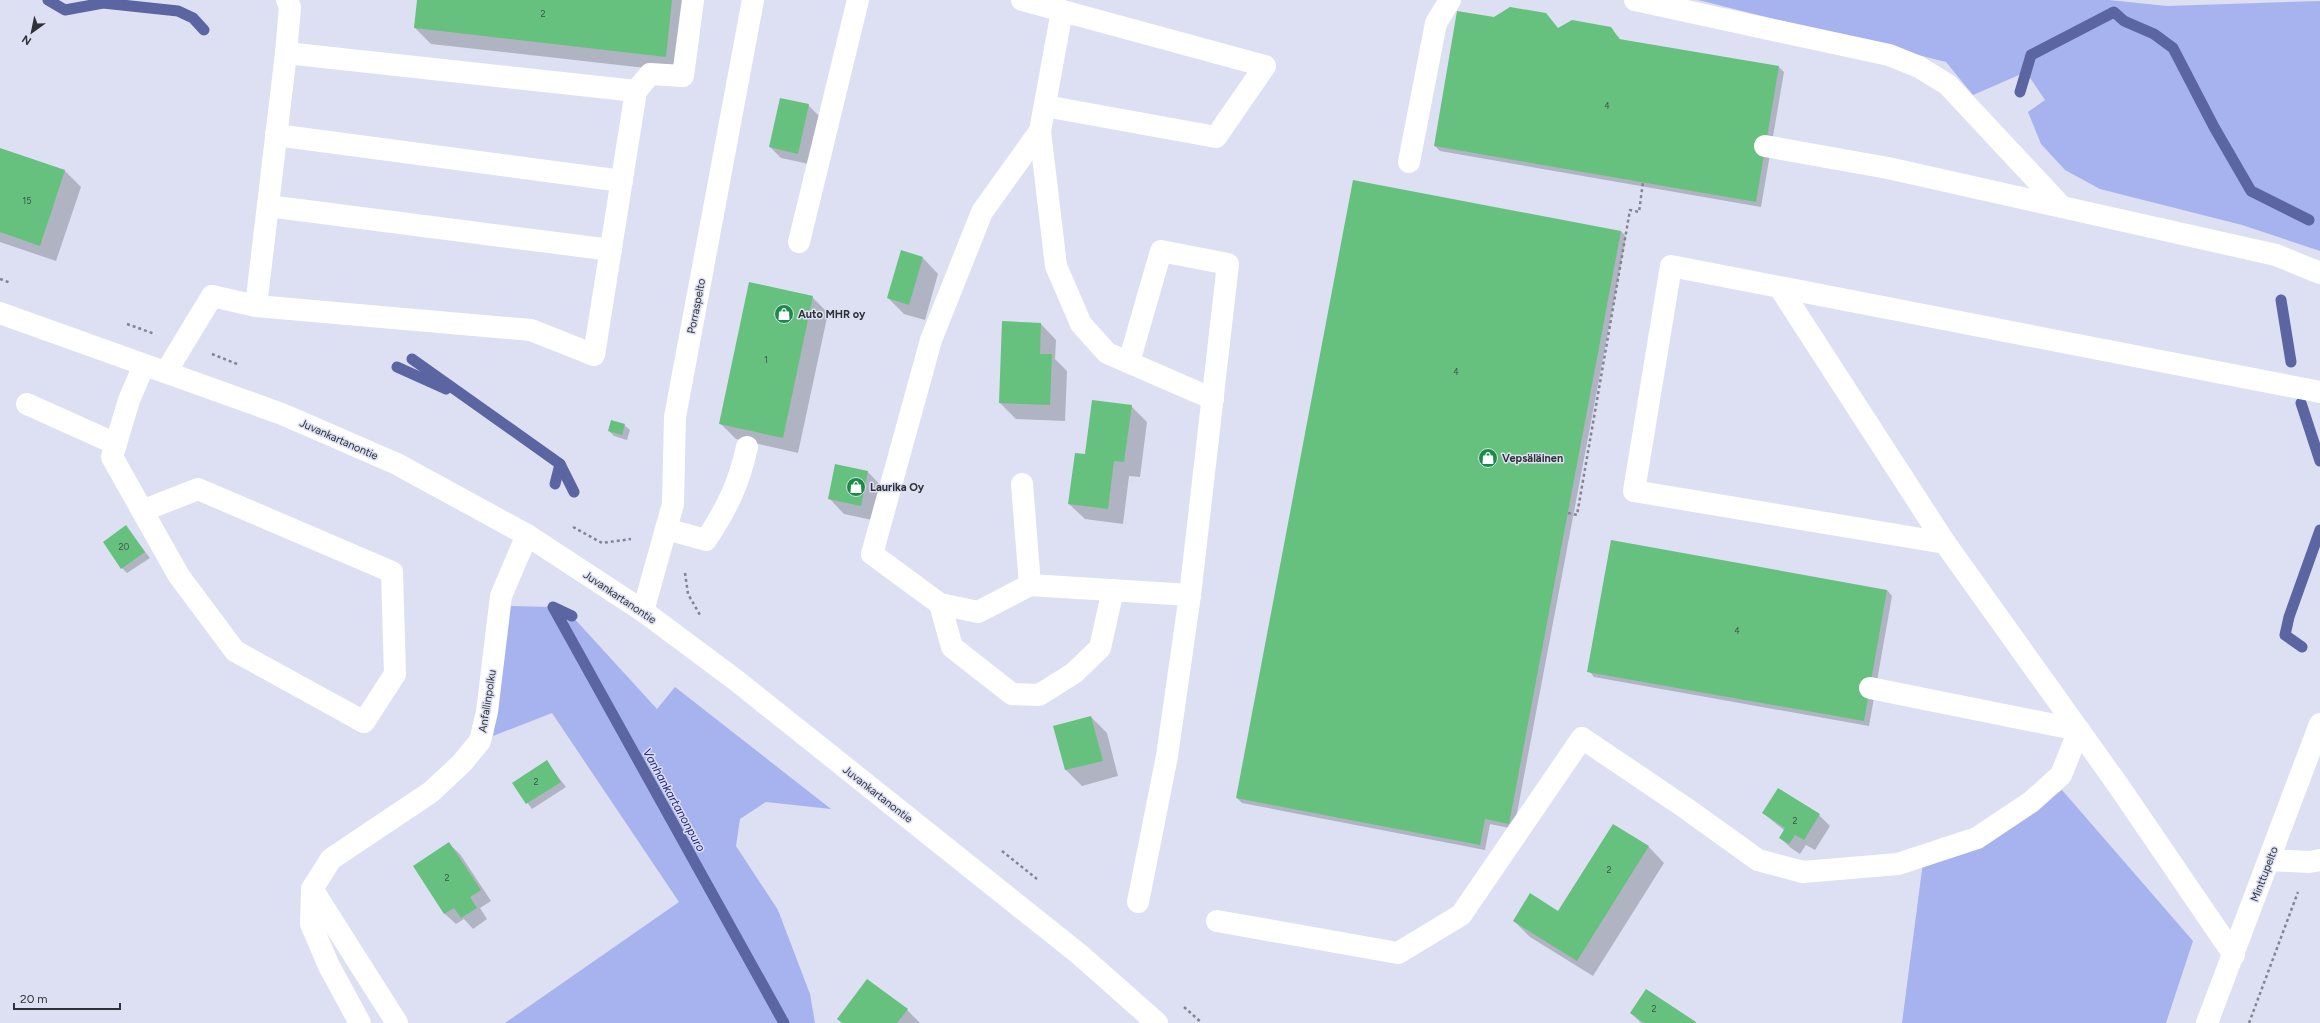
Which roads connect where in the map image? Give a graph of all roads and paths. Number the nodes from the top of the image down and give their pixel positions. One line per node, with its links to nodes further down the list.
1 (287, 0): 9 (street)
2 (693, 0): 10 (street)
3 (753, 0): 37 (street, Porraspelto)
4 (858, 0): 20 (street)
5 (1022, 0): 8 (street)
6 (1450, 0): 15 (street)
7 (1635, 0): 19 (street)
8 (1062, 11): 11 (street); 11 (street)
9 (286, 53): 10 (street); 13 (street)
10 (636, 91): 16 (street)
11 (1045, 106): 12 (street)
12 (1040, 131): 26 (street); 43 (street)
13 (276, 135): 16 (street); 18 (street)
14 (1765, 146): 19 (street)
15 (1409, 162)
16 (622, 181): 21 (street)
17 (1643, 182): 36 (path)
18 (268, 206): 21 (street); 24 (street)
19 (2062, 207): 22 (street)
20 (799, 242)
21 (611, 250): 24 (street)
22 (2320, 273)
23 (1780, 288): 29 (street); 39 (street); 39 (street)
24 (256, 306): 28 (street)
25 (0, 313): 27 (street, Juvankartanontie)
26 (1129, 362): 30 (street); 30 (street)
27 (144, 365): 28 (street, Juvankartanontie); 32 (street)
28 (166, 372): 38 (street, Juvankartanontie)
29 (2320, 392)
30 (1213, 400): 42 (street)
31 (27, 404): 32 (street)
32 (116, 444): 35 (street)
33 (748, 447): 37 (street)
34 (1022, 484): 40 (street)
35 (142, 511): 35 (street)
36 (1568, 513)
37 (666, 529): 44 (street, Porraspelto)
38 (527, 535): 44 (street, Juvankartanontie); 50 (street, Anfallinpolku)
39 (1945, 544): 47 (street)
40 (1030, 585): 41 (street); 43 (street)
41 (1113, 590): 42 (street); 43 (street)
42 (1190, 595): 51 (street)
43 (940, 604)
44 (643, 611): 56 (street, Juvankartanontie)
45 (1870, 688): 47 (street)
46 (2320, 724): 48 (street, Minttupelto)
47 (2079, 730): 52 (street); 53 (street)
48 (2270, 860): 49 (street); 53 (street, Minttupelto)
49 (2314, 861): 58 (path)
50 (312, 889): 54 (street, Anfallinpolku); 55 (street)
51 (1138, 902)
52 (1217, 921)
53 (2234, 955): 57 (street, Minttupelto)
54 (360, 1023)
55 (398, 1023)
56 (1157, 1023)
57 (2207, 1023)
58 (2250, 1023)

